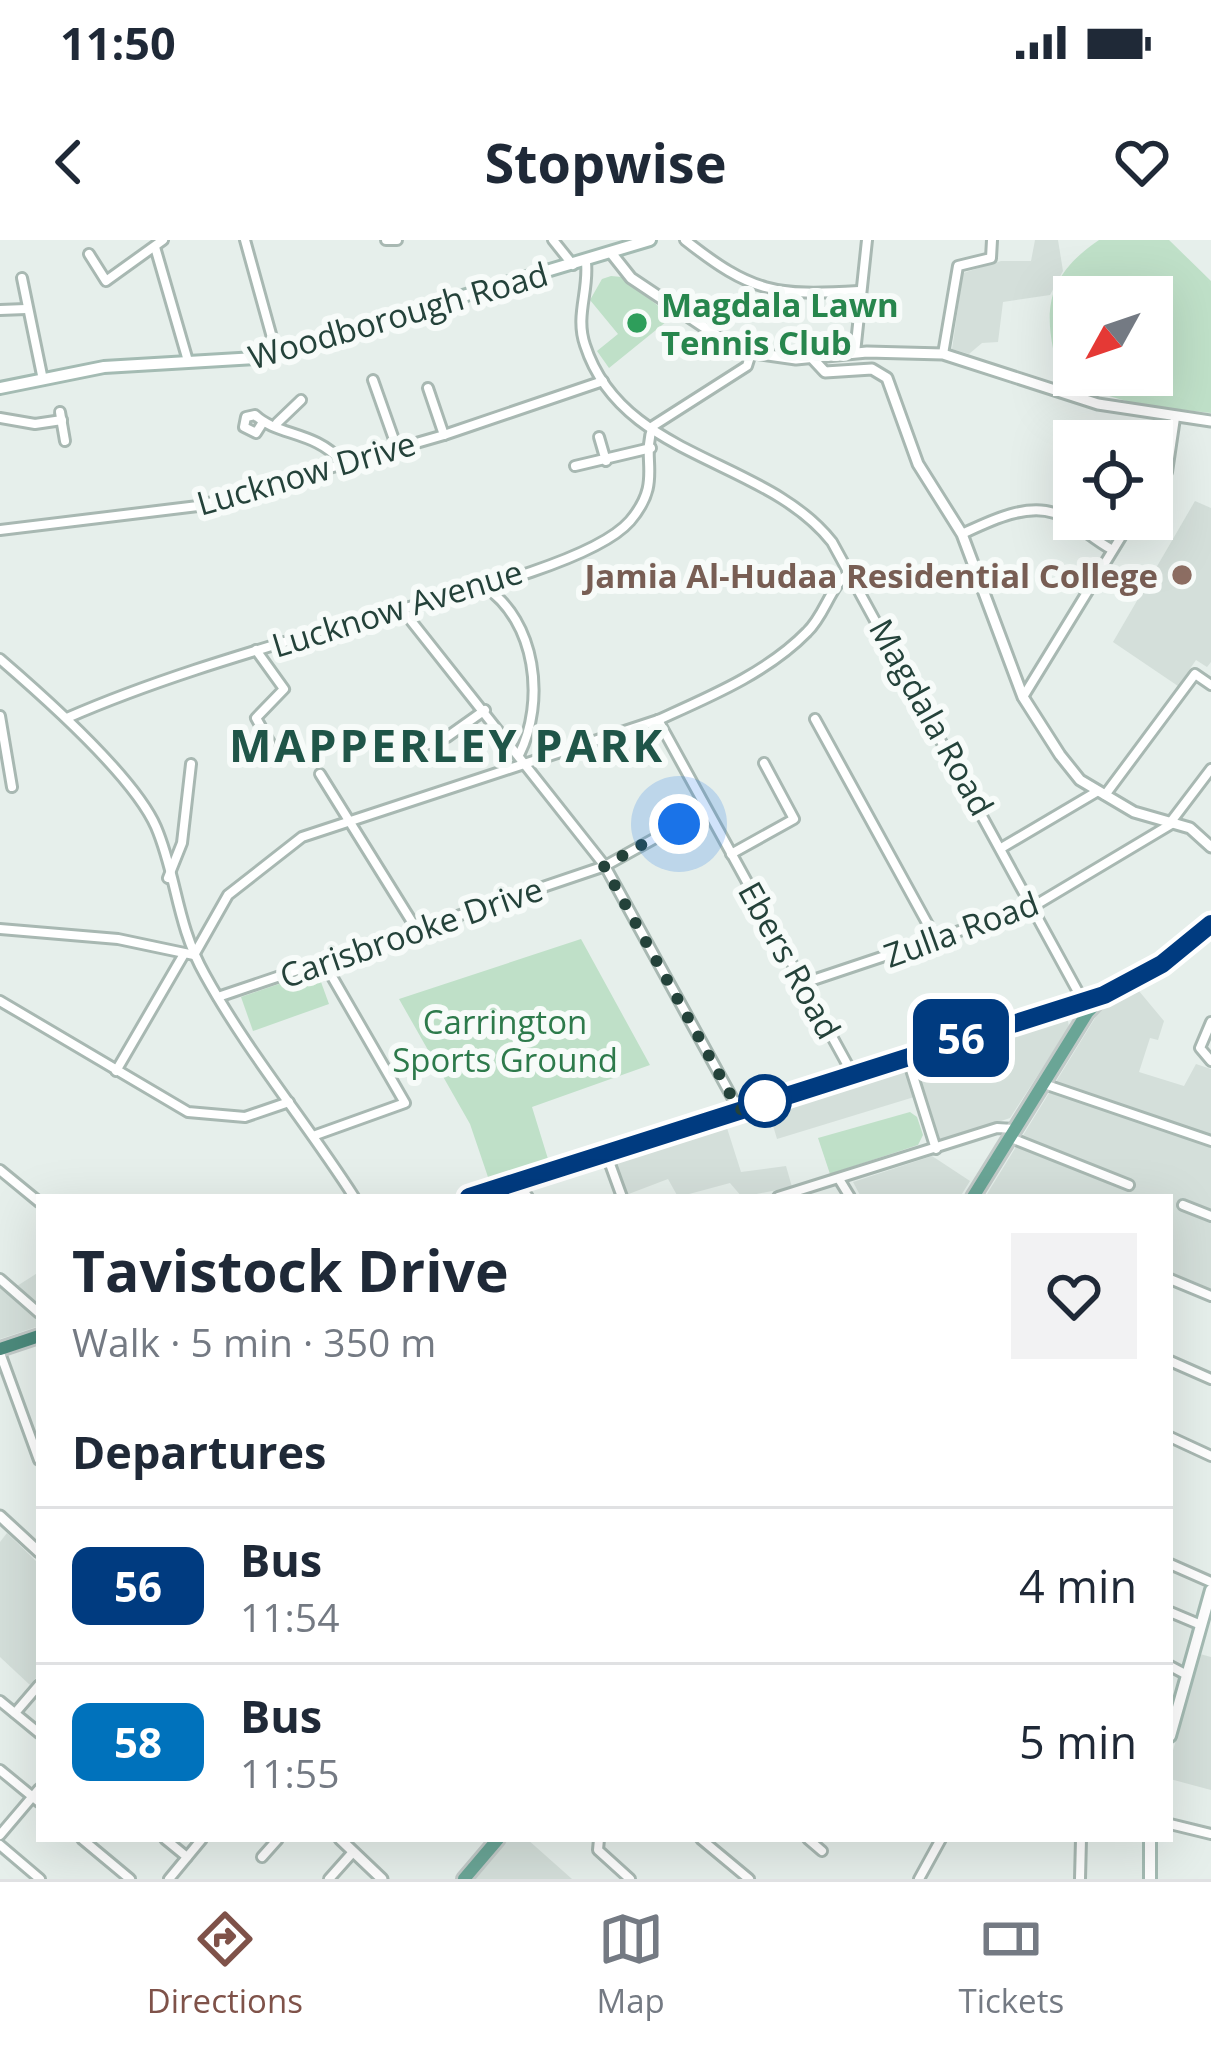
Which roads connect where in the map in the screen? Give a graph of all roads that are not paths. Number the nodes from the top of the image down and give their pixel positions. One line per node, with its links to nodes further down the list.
1 (245, 240): 18 (street)
2 (386, 240): 3 (street)
3 (397, 240)
4 (554, 240): 13 (street)
5 (650, 240): 11 (main road, Woodborough Road)
6 (685, 240): 15 (street)
7 (867, 240): 15 (street)
8 (992, 240): 21 (street)
9 (159, 244): 10 (street); 23 (street)
10 (89, 254)
11 (612, 254): 12 (main road, Woodborough Road); 19 (street)
12 (586, 263): 13 (main road, Woodborough Road); 26 (street, Magdala Road)
13 (573, 266): 18 (main road, Woodborough Road)
14 (22, 278): 16 (street)
15 (859, 291): 20 (street)
16 (26, 309): 17 (street); 24 (street)
17 (0, 310)
18 (276, 352): 23 (main road, Woodborough Road)
19 (751, 353): 22 (street); 35 (street)
20 (855, 353): 21 (street); 22 (street)
21 (943, 354): 31 (street)
22 (812, 358): 46 (street)
23 (188, 363): 24 (main road, Woodborough Road)
24 (43, 380): 27 (main road, Woodborough Road)
25 (373, 380): 40 (street)
26 (603, 381): 35 (street, Magdala Road); 37 (street, Lucknow Drive)
27 (0, 388)
28 (428, 388): 37 (street)
29 (301, 400): 33 (street)
30 (0, 418): 39 (street)
31 (1175, 418): 34 (street); 36 (street)
32 (262, 422): 33 (street)
33 (277, 422): 43 (street)
34 (1211, 422)
35 (652, 431): 41 (street, Lucknow Avenue); 49 (street, Magdala Road)
36 (1173, 432)
37 (444, 435): 40 (street, Lucknow Drive)
38 (599, 437): 42 (street)
39 (65, 441)
40 (397, 448): 43 (street, Lucknow Drive)
41 (651, 448): 42 (street); 50 (street, Lucknow Avenue)
42 (606, 460): 44 (street)
43 (341, 461): 45 (street, Lucknow Drive)
44 (574, 466)
45 (0, 530)
46 (962, 534): 48 (street); 55 (street)
47 (1117, 540): 48 (street)
48 (1111, 549): 55 (street)
49 (852, 571): 60 (street); 74 (street, Magdala Road)
50 (483, 586): 51 (street, Lucknow Avenue); 63 (street)
51 (401, 608): 52 (street, Lucknow Avenue); 56 (street)
52 (256, 650): 58 (street, Lucknow Avenue); 61 (street)
53 (0, 659): 58 (street)
54 (1211, 686): 69 (street)
55 (1023, 697): 69 (street)
56 (485, 710): 62 (street); 63 (street)
57 (0, 716): 68 (street)
58 (67, 718): 77 (street)
59 (815, 719): 82 (street)
60 (658, 720): 63 (street); 70 (street, Ebers Road)
61 (268, 751)
62 (394, 758)
63 (521, 758): 71 (street); 76 (street)
64 (764, 763): 75 (street)
65 (190, 764): 77 (street)
66 (1211, 769): 72 (street)
67 (320, 774): 71 (street)
68 (12, 787)
69 (1102, 793): 72 (street); 74 (street)
70 (706, 810): 75 (street, Ebers Road); 76 (street, Carisbrooke Drive)
71 (348, 818): 81 (street); 83 (street)
72 (1171, 823): 73 (street); 78 (street, Zulla Road)
73 (1211, 847)
74 (1003, 848): 78 (street, Magdala Road)
75 (731, 854): 85 (street, Ebers Road)
76 (604, 866): 81 (street, Carisbrooke Drive); 96 (street)
77 (168, 878): 83 (street)
78 (1034, 906): 82 (street, Zulla Road); 88 (street, Magdala Road)
79 (1211, 924): 88 (highway)
80 (0, 929): 83 (street)
81 (417, 930): 84 (street, Carisbrooke Drive)
82 (937, 941): 85 (street, Zulla Road)
83 (189, 954): 86 (street); 92 (street)
84 (323, 961): 86 (street, Carisbrooke Drive); 98 (street)
85 (804, 982): 93 (street, Ebers Road)
86 (218, 997): 95 (street)
87 (0, 1001): 92 (street)
88 (1085, 1007): 90 (highway); 94 (main road)
89 (1211, 1022): 91 (street)
90 (906, 1056): 93 (highway); 100 (street)
91 (1207, 1058)
92 (116, 1071): 95 (street)
93 (852, 1073): 96 (highway)
94 (1043, 1083): 97 (main road); 99 (street)
95 (289, 1102): 98 (street)
96 (739, 1110): 101 (highway)
97 (1012, 1133): 100 (street); 105 (street); 112 (main road)
98 (313, 1136): 106 (street)
99 (1211, 1141)
100 (936, 1149): 103 (street)
101 (606, 1153): 104 (highway); 109 (street)
102 (0, 1170): 113 (street)
103 (839, 1179): 110 (street); 111 (street)
104 (516, 1182): 107 (highway); 108 (street)
105 (1129, 1185)
106 (352, 1194)
107 (478, 1194)
108 (526, 1194)
109 (621, 1194)
110 (788, 1194)
111 (848, 1194)
112 (975, 1194)
113 (36, 1200)
114 (1183, 1205): 115 (street)
115 (1211, 1216)
116 (0, 1280): 119 (street)
117 (1173, 1280): 118 (street)
118 (1211, 1296)
119 (36, 1310)
120 (36, 1337): 121 (highway)
121 (0, 1351): 125 (street)
122 (1173, 1362): 123 (street)
123 (1211, 1379)
124 (1173, 1438): 126 (street)
125 (36, 1452)
126 (1211, 1456)
127 (3, 1523): 128 (street)
128 (36, 1550)
129 (1173, 1566): 130 (street)
130 (1211, 1586): 132 (main road)
131 (1173, 1613): 132 (street)
132 (1201, 1625): 134 (main road)
133 (1173, 1668): 134 (street)
134 (1187, 1675): 138 (main road)
135 (36, 1688): 137 (street)
136 (0, 1701): 137 (street)
137 (15, 1713): 139 (street)
138 (1173, 1725)
139 (36, 1730)
140 (0, 1770): 141 (street)
141 (36, 1795)
142 (36, 1797): 145 (street)
143 (1173, 1825): 144 (street)
144 (1211, 1834)
145 (0, 1835)
146 (86, 1842): 165 (street)
147 (168, 1842): 162 (street)
148 (200, 1842): 162 (street)
149 (275, 1842): 161 (street)
150 (343, 1842): 160 (street)
151 (495, 1842): 168 (main road)
152 (599, 1842): 169 (street)
153 (705, 1842): 170 (street)
154 (812, 1842): 159 (street)
155 (938, 1842): 171 (street)
156 (1081, 1842): 172 (street)
157 (1150, 1842): 173 (main road)
158 (0, 1845): 164 (street)
159 (822, 1851)
160 (353, 1852): 166 (street); 167 (street)
161 (262, 1857)
162 (187, 1858): 163 (street)
163 (172, 1878)
164 (40, 1879)
165 (130, 1879)
166 (329, 1879)
167 (382, 1879)
168 (464, 1879)
169 (630, 1879)
170 (748, 1879)
171 (919, 1879)
172 (1080, 1879)
173 (1150, 1879)

